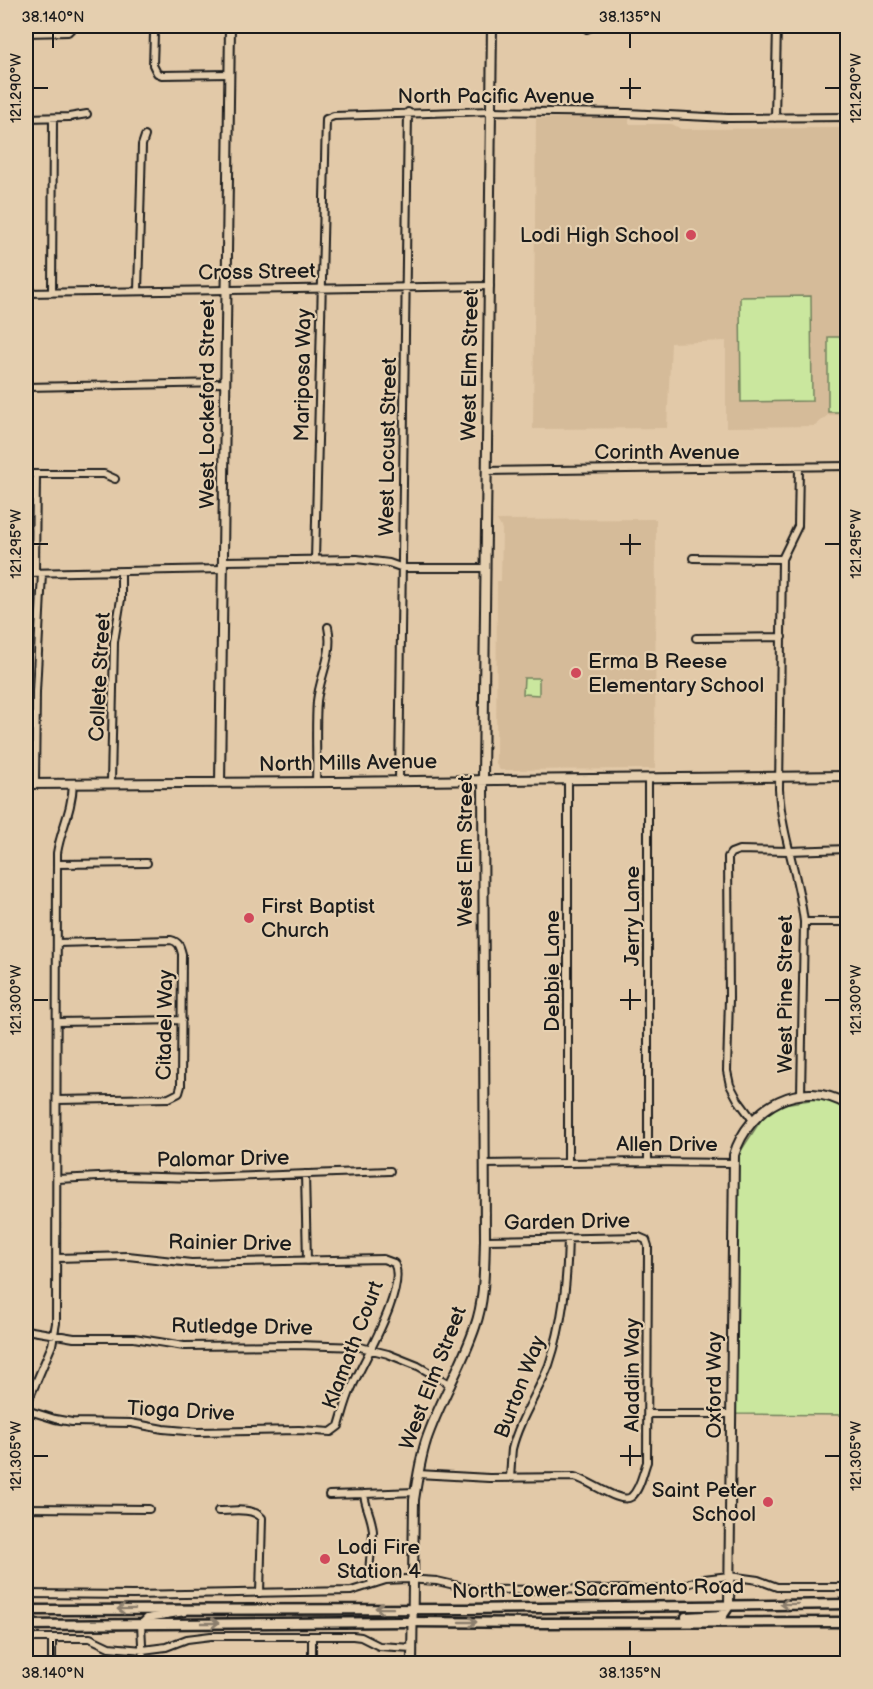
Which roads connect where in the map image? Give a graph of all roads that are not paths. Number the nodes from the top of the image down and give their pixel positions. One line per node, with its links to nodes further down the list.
1 (74, 26): 7 (street)
2 (230, 26): 9 (street, West Lockeford Street)
3 (492, 26): 10 (street, West Elm Street)
4 (594, 26): 6 (street)
5 (777, 26): 16 (street)
6 (587, 29)
7 (26, 33)
8 (154, 34): 9 (street)
9 (230, 74): 22 (street, West Lockeford Street)
10 (491, 111): 11 (street, North Pacific Avenue); 16 (street, North Pacific Avenue); 20 (street, West Elm Street)
11 (408, 112): 17 (street, North Pacific Avenue); 19 (street, West Locust Street)
12 (87, 114): 15 (street)
13 (848, 117): 16 (street, North Pacific Avenue)
14 (26, 118): 15 (street)
15 (53, 118): 24 (street)
16 (775, 118)
17 (326, 119): 21 (street, Mariposa Way)
18 (145, 136): 23 (street)
19 (406, 286): 20 (street, Cross Street); 21 (street, Cross Street); 38 (street, West Locust Street)
20 (490, 286): 30 (street, West Elm Street)
21 (322, 288): 22 (street, Cross Street); 36 (street, Mariposa Way)
22 (226, 289): 23 (street, Cross Street); 26 (street, West Lockeford Street)
23 (138, 291): 24 (street, Cross Street)
24 (51, 292): 25 (street, Cross Street)
25 (26, 293)
26 (225, 383): 27 (street); 37 (street, West Lockeford Street)
27 (26, 387)
28 (848, 466): 29 (street, Corinth Avenue)
29 (799, 467): 30 (street, Corinth Avenue); 35 (street, West Pine Street)
30 (487, 471): 39 (street, West Elm Street)
31 (26, 474): 32 (street)
32 (36, 474): 33 (street); 41 (street)
33 (115, 479)
34 (693, 558): 35 (street)
35 (782, 559): 44 (street, West Pine Street)
36 (315, 560): 37 (street); 38 (street)
37 (223, 565): 42 (street); 55 (street, West Lockeford Street)
38 (403, 568): 39 (street); 51 (street, West Locust Street)
39 (486, 568): 49 (street, West Elm Street)
40 (26, 573): 41 (street)
41 (39, 573): 42 (street); 57 (street)
42 (121, 573): 54 (street, Collete Street)
43 (328, 627): 52 (street)
44 (782, 637): 45 (street); 46 (street, West Pine Street)
45 (696, 638)
46 (780, 776): 47 (street, North Mills Avenue); 48 (street, North Mills Avenue); 59 (street, West Pine Street)
47 (848, 776)
48 (648, 778): 50 (street, North Mills Avenue); 72 (street, Jerry Lane)
49 (483, 779): 50 (street, North Mills Avenue); 51 (street, North Mills Avenue); 74 (street, West Elm Street)
50 (568, 779): 71 (street, Debbie Lane)
51 (399, 781): 52 (street, North Mills Avenue)
52 (316, 782): 55 (street, North Mills Avenue)
53 (73, 783): 54 (street, North Mills Avenue); 57 (street, North Mills Avenue); 61 (street)
54 (111, 783): 55 (street, North Mills Avenue)
55 (220, 783)
56 (26, 784): 57 (street, North Mills Avenue)
57 (35, 784)
58 (848, 849): 59 (street)
59 (789, 851): 62 (street, West Pine Street); 70 (street)
60 (147, 863): 61 (street)
61 (57, 864): 64 (street)
62 (804, 922): 63 (street); 67 (street, West Pine Street)
63 (848, 922)
64 (57, 943): 65 (street, Citadel Way); 66 (street)
65 (182, 1020): 66 (street); 68 (street, Citadel Way)
66 (57, 1022): 68 (street)
67 (801, 1095): 69 (street, Allen Drive); 70 (street, Allen Drive)
68 (57, 1100): 77 (street)
69 (848, 1105)
70 (752, 1119): 73 (street, Allen Drive)
71 (568, 1162): 72 (street, Allen Drive); 74 (street, Allen Drive)
72 (648, 1162): 73 (street, Allen Drive)
73 (733, 1163): 90 (street, Oxford Way)
74 (484, 1164): 79 (street, West Elm Street)
75 (390, 1171): 76 (street, Palomar Drive)
76 (305, 1174): 77 (street, Palomar Drive); 82 (street)
77 (57, 1179): 81 (street)
78 (568, 1238): 79 (street, Garden Drive); 80 (street, Garden Drive); 93 (street, Burton Way)
79 (485, 1240): 87 (street, West Elm Street)
80 (647, 1242): 89 (street, Aladdin Way)
81 (57, 1258): 82 (street, Rainier Drive); 85 (street)
82 (307, 1261): 83 (street, Rainier Drive)
83 (396, 1270): 86 (street, Klamath Court)
84 (26, 1330): 85 (street, Rutledge Drive)
85 (54, 1336): 86 (street, Rutledge Drive); 88 (street)
86 (370, 1348): 87 (street, Rutledge Drive); 91 (street, Klamath Court)
87 (451, 1385): 92 (street, West Elm Street)
88 (26, 1408): 91 (street, Tioga Drive)
89 (648, 1414): 90 (street); 93 (street, Aladdin Way)
90 (732, 1414): 100 (street, Oxford Way)
91 (336, 1430)
92 (418, 1474): 93 (street); 94 (street, West Elm Street)
93 (510, 1477)
94 (415, 1492): 95 (street); 101 (street, West Elm Street)
95 (364, 1494): 96 (street); 102 (street)
96 (329, 1495)
97 (26, 1508): 98 (street)
98 (149, 1509)
99 (218, 1511): 105 (street)
100 (729, 1576): 101 (street); 103 (street); 107 (street, Oxford Way)
101 (414, 1579): 102 (street); 109 (street, West Elm Street)
102 (372, 1584): 105 (street)
103 (848, 1587)
104 (26, 1593): 105 (street)
105 (260, 1593)
106 (848, 1604): 107 (main road, North Lower Sacramento Road, one-way to 107)
107 (729, 1606): 109 (main road, North Lower Sacramento Road); 113 (main road)
108 (205, 1608): 109 (main road, North Lower Sacramento Road, one-way to 108); 110 (main road, North Lower Sacramento Road, one-way to 110); 114 (street)
109 (412, 1609): 111 (street, West Elm Street)
110 (26, 1610)
111 (412, 1622): 113 (main road, North Lower Sacramento Road, one-way to 113); 114 (main road, North Lower Sacramento Road, one-way to 111); 119 (street, West Elm Street)
112 (848, 1622): 113 (main road, North Lower Sacramento Road)
113 (659, 1623)
114 (141, 1624): 115 (main road, North Lower Sacramento Road); 120 (street)
115 (26, 1625)
116 (312, 1636): 119 (street); 120 (street); 123 (street)
117 (26, 1638): 118 (street)
118 (52, 1638): 120 (street); 121 (street)
119 (412, 1648): 124 (street, West Elm Street)
120 (143, 1650): 122 (street)
121 (52, 1664)
122 (143, 1664)
123 (312, 1664)
124 (412, 1664)

